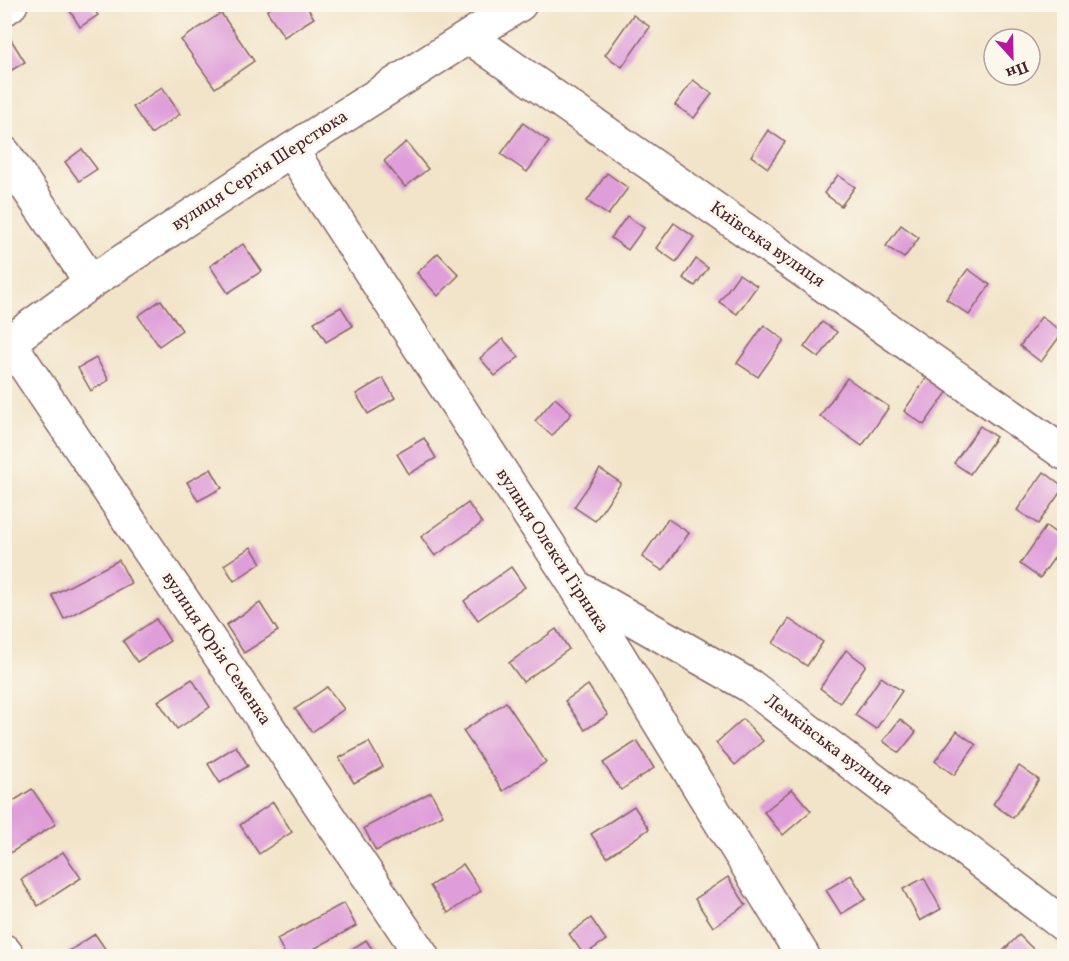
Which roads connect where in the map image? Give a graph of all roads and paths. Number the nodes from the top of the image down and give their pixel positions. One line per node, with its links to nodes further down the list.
1 (11, 4): 3 (street)
2 (520, 4): 4 (street, вулиця Сергія Шерстюка)
3 (4, 9)
4 (469, 37): 5 (street, вулиця Сергія Шерстюка); 9 (street, Київська вулиця)
5 (291, 150): 7 (street, вулиця Сергія Шерстюка); 10 (street, вулиця Олекси Гірника)
6 (4, 153): 7 (street)
7 (91, 282): 8 (street, вулиця Сергія Шерстюка)
8 (7, 344): 15 (street, вулиця Юрія Семенка)
9 (1065, 453)
10 (577, 588): 11 (street, Лемківська вулиця); 13 (street, вулиця Олекси Гірника)
11 (1065, 925)
12 (4, 951): 14 (street)
13 (790, 952)
14 (8, 957)
15 (422, 957)

